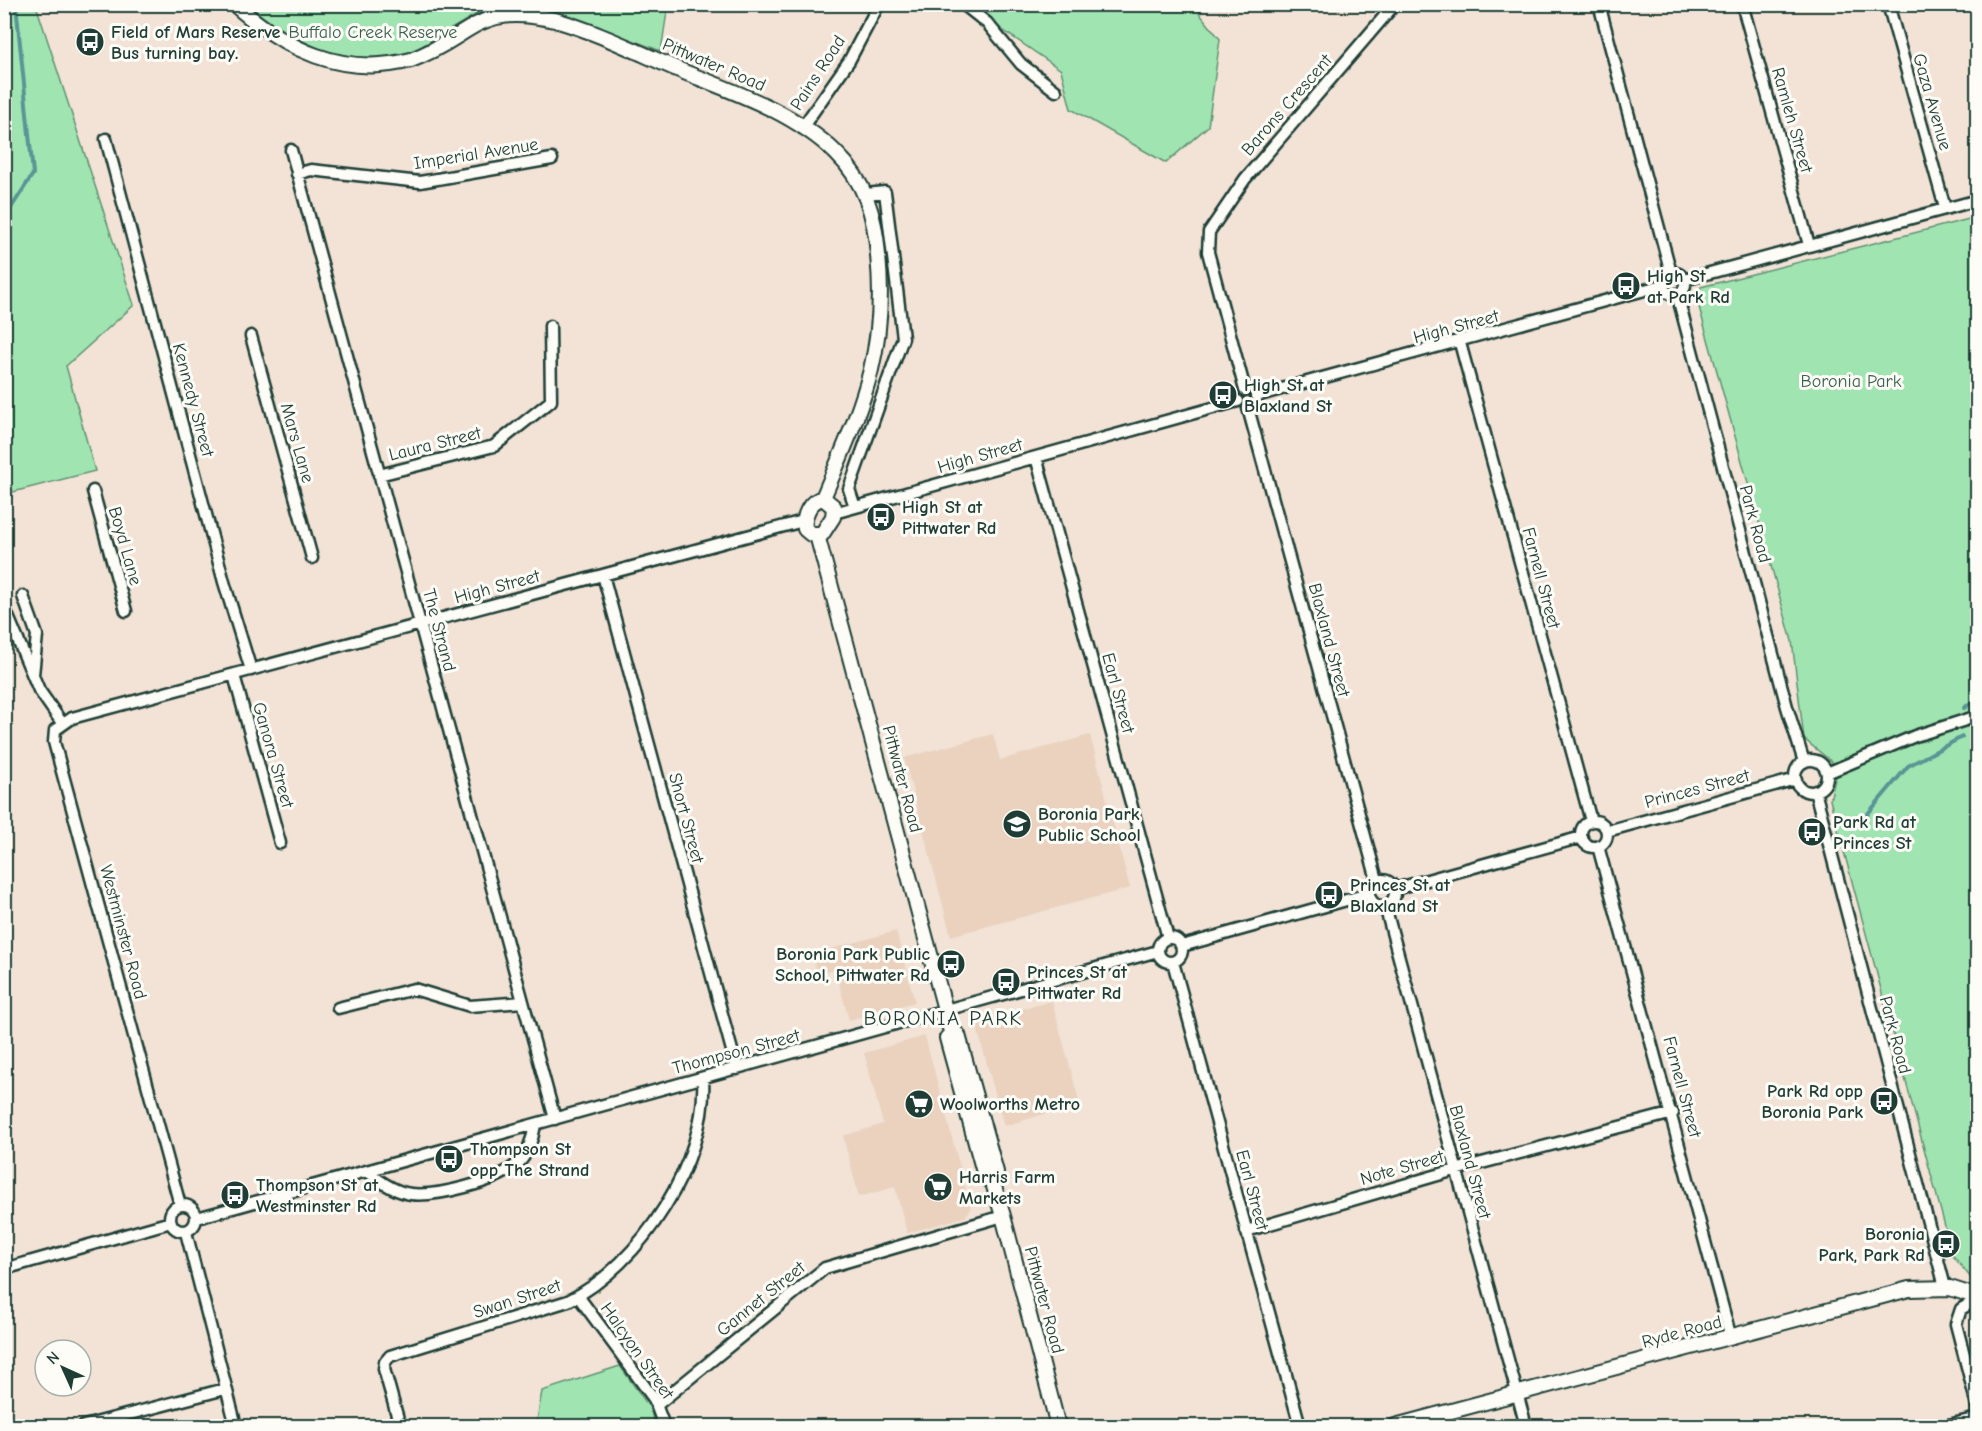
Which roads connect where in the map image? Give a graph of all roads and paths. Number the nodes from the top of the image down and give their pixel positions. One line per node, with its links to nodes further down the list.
1 (234, 4): 9 (main road, Pittwater Road)
2 (879, 4): 9 (street, Pains Road)
3 (963, 4): 8 (street)
4 (1395, 4): 25 (street, Barons Crescent)
5 (1599, 4): 18 (street)
6 (1742, 4): 17 (street, Ramleh Street)
7 (1888, 4): 16 (street, Gaza Avenue)
8 (1056, 92)
9 (802, 128): 14 (main road, Pittwater Road)
10 (106, 139): 43 (street, Kennedy Street)
11 (291, 150): 13 (street, The Strand)
12 (552, 159): 13 (street, Imperial Avenue)
13 (297, 174): 30 (street, The Strand)
14 (866, 194): 32 (main road, Pittwater Road); 33 (street)
15 (1977, 200): 16 (street)
16 (1945, 208): 17 (street)
17 (1809, 245): 19 (street)
18 (1671, 273): 19 (street); 20 (street)
19 (1684, 280): 21 (street)
20 (1663, 285): 21 (street); 24 (street, High Street)
21 (1677, 294): 48 (street, Park Road)
22 (550, 326): 30 (street, Laura Street)
23 (250, 336): 37 (street, Mars Lane)
24 (1460, 343): 26 (street, High Street); 52 (street, Farnell Street)
25 (1245, 390): 26 (street); 27 (street)
26 (1256, 396): 28 (street)
27 (1238, 401): 28 (street); 29 (street, High Street)
28 (1248, 408): 57 (street, Blaxland Street)
29 (1036, 457): 33 (street, High Street); 61 (street, Earl Street)
30 (379, 475): 42 (street, The Strand)
31 (93, 491): 41 (street, Boyd Lane)
32 (823, 498): 34 (main road); 35 (main road)
33 (855, 507): 34 (street, High Street)
34 (834, 513): 36 (main road)
35 (804, 521): 36 (main road); 38 (street, High Street)
36 (817, 535): 67 (main road, Pittwater Road)
37 (312, 558)
38 (603, 575): 42 (street, High Street); 68 (street, Short Street)
39 (23, 596): 45 (street)
40 (4, 607): 45 (street)
41 (126, 611)
42 (420, 625): 43 (street, High Street); 65 (street, The Strand)
43 (251, 670): 44 (street, High Street)
44 (234, 675): 47 (street, High Street); 55 (street, Ganora Street)
45 (33, 676): 47 (street)
46 (1977, 716): 49 (street)
47 (62, 723): 75 (street, Westminster Road)
48 (1804, 762): 49 (street); 50 (street)
49 (1827, 773): 51 (street)
50 (1796, 779): 51 (street); 53 (street, Princes Street)
51 (1815, 791): 82 (street, Park Road)
52 (1591, 821): 53 (street); 54 (street)
53 (1607, 831): 56 (street)
54 (1582, 837): 56 (street); 58 (street)
55 (280, 843)
56 (1598, 846): 70 (street, Farnell Street)
57 (1377, 880): 58 (street); 59 (street)
58 (1395, 889): 60 (street)
59 (1368, 894): 60 (street); 62 (street)
60 (1385, 906): 73 (street, Blaxland Street)
61 (1168, 938): 62 (street); 63 (street)
62 (1182, 946): 64 (street)
63 (1158, 951): 64 (street); 67 (street)
64 (1173, 962): 79 (street, Earl Street)
65 (523, 1002): 66 (street); 71 (street, The Strand)
66 (338, 1008)
67 (946, 1012): 68 (street, Thompson Street); 76 (main road, Pittwater Road)
68 (737, 1069): 69 (street, Thompson Street)
69 (703, 1079): 71 (street, Thompson Street); 83 (street, Swan Street)
70 (1673, 1113): 73 (street, Note Street); 85 (street, Farnell Street)
71 (555, 1119): 72 (street, Thompson Street)
72 (535, 1125): 74 (street, Thompson Street); 74 (street)
73 (1455, 1170): 79 (street, Note Street); 87 (street, Blaxland Street)
74 (367, 1171): 77 (street, Thompson Street)
75 (180, 1205): 77 (street); 78 (street)
76 (1003, 1216): 88 (street, Gannet Street); 95 (main road, Pittwater Road)
77 (197, 1218): 80 (street)
78 (171, 1222): 80 (street); 81 (street)
79 (1246, 1231): 96 (street, Earl Street)
80 (186, 1232): 86 (street)
81 (4, 1269)
82 (1945, 1287): 84 (main road, Ryde Road); 85 (main road, Ryde Road)
83 (578, 1296): 88 (street, Halcyon Street); 93 (street, Swan Street)
84 (1977, 1298): 89 (street)
85 (1731, 1338): 87 (main road, Ryde Road)
86 (225, 1389): 91 (street); 92 (street)
87 (1518, 1393): 97 (main road, Ryde Road); 98 (street, Blaxland Street)
88 (658, 1404): 94 (street, Halcyon Street)
89 (1977, 1409)
90 (1977, 1418): 99 (street)
91 (84, 1426)
92 (236, 1426)
93 (400, 1426)
94 (664, 1426)
95 (1058, 1426)
96 (1300, 1426)
97 (1395, 1426)
98 (1526, 1426)
99 (1944, 1426)

